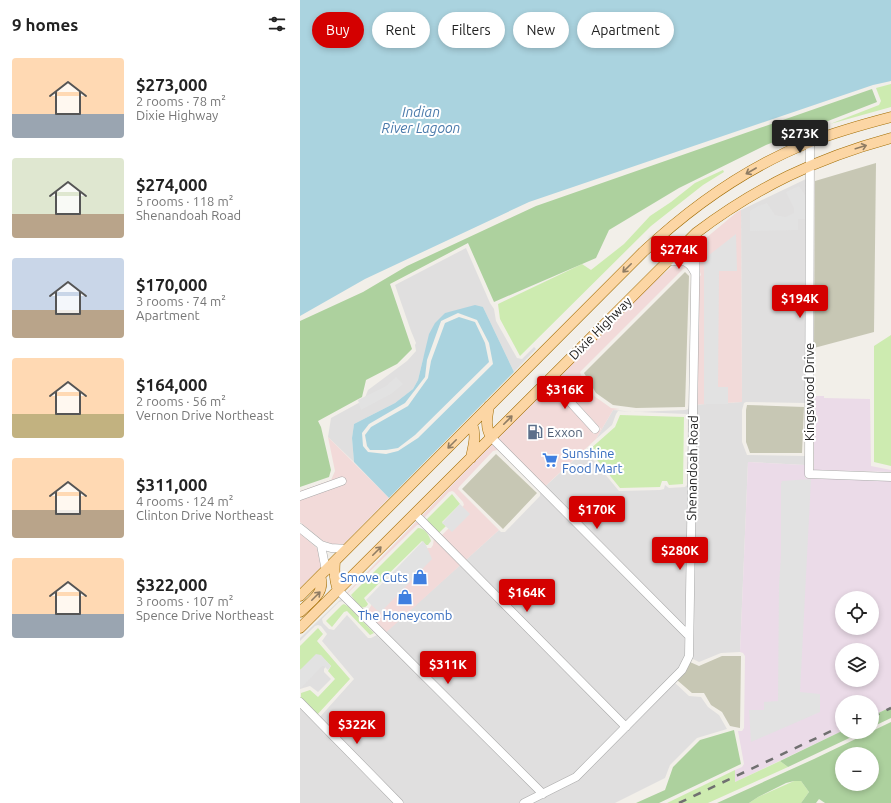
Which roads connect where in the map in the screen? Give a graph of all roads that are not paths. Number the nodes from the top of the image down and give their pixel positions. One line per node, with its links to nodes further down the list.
1 (891, 117): 3 (main road, Dixie Highway)
2 (891, 138): 4 (main road, Dixie Highway, one-way to 2)
3 (810, 142): 4 (street, Kingswood Drive); 9 (main road, Dixie Highway, one-way to 9)
4 (811, 165): 5 (main road, Dixie Highway); 14 (street, Kingswood Drive)
5 (696, 233): 6 (main road, Dixie Highway); 7 (street, Shenandoah Road)
6 (666, 262): 7 (street); 8 (main road, Dixie Highway)
7 (695, 273): 27 (street, Shenandoah Road)
8 (549, 379): 11 (street); 12 (main road, Dixie Highway, one-way to 8)
9 (489, 406): 10 (main road, Dixie Highway); 12 (main road)
10 (472, 424): 13 (main road); 20 (main road, Dixie Highway, one-way to 20)
11 (595, 428)
12 (491, 437): 13 (main road, Dixie Highway); 27 (street)
13 (471, 458): 17 (main road, Dixie Highway)
14 (891, 476)
15 (342, 481): 16 (street)
16 (300, 496)
17 (415, 514): 23 (main road, Dixie Highway, one-way to 17); 29 (street)
18 (300, 528): 19 (street)
19 (321, 545): 20 (street); 22 (street)
20 (347, 549): 21 (main road, Dixie Highway)
21 (335, 561): 22 (main road, Dixie Highway); 23 (main road)
22 (323, 574): 24 (main road, Dixie Highway); 25 (main road, one-way to 22)
23 (338, 590): 26 (main road, Dixie Highway); 30 (street)
24 (300, 596)
25 (300, 612)
26 (300, 628)
27 (690, 636): 29 (street, Shenandoah Road)
28 (300, 702): 31 (street)
29 (626, 727): 30 (street, Shenandoah Road)
30 (543, 794): 32 (street, Shenandoah Road)
31 (399, 803)
32 (524, 803)

